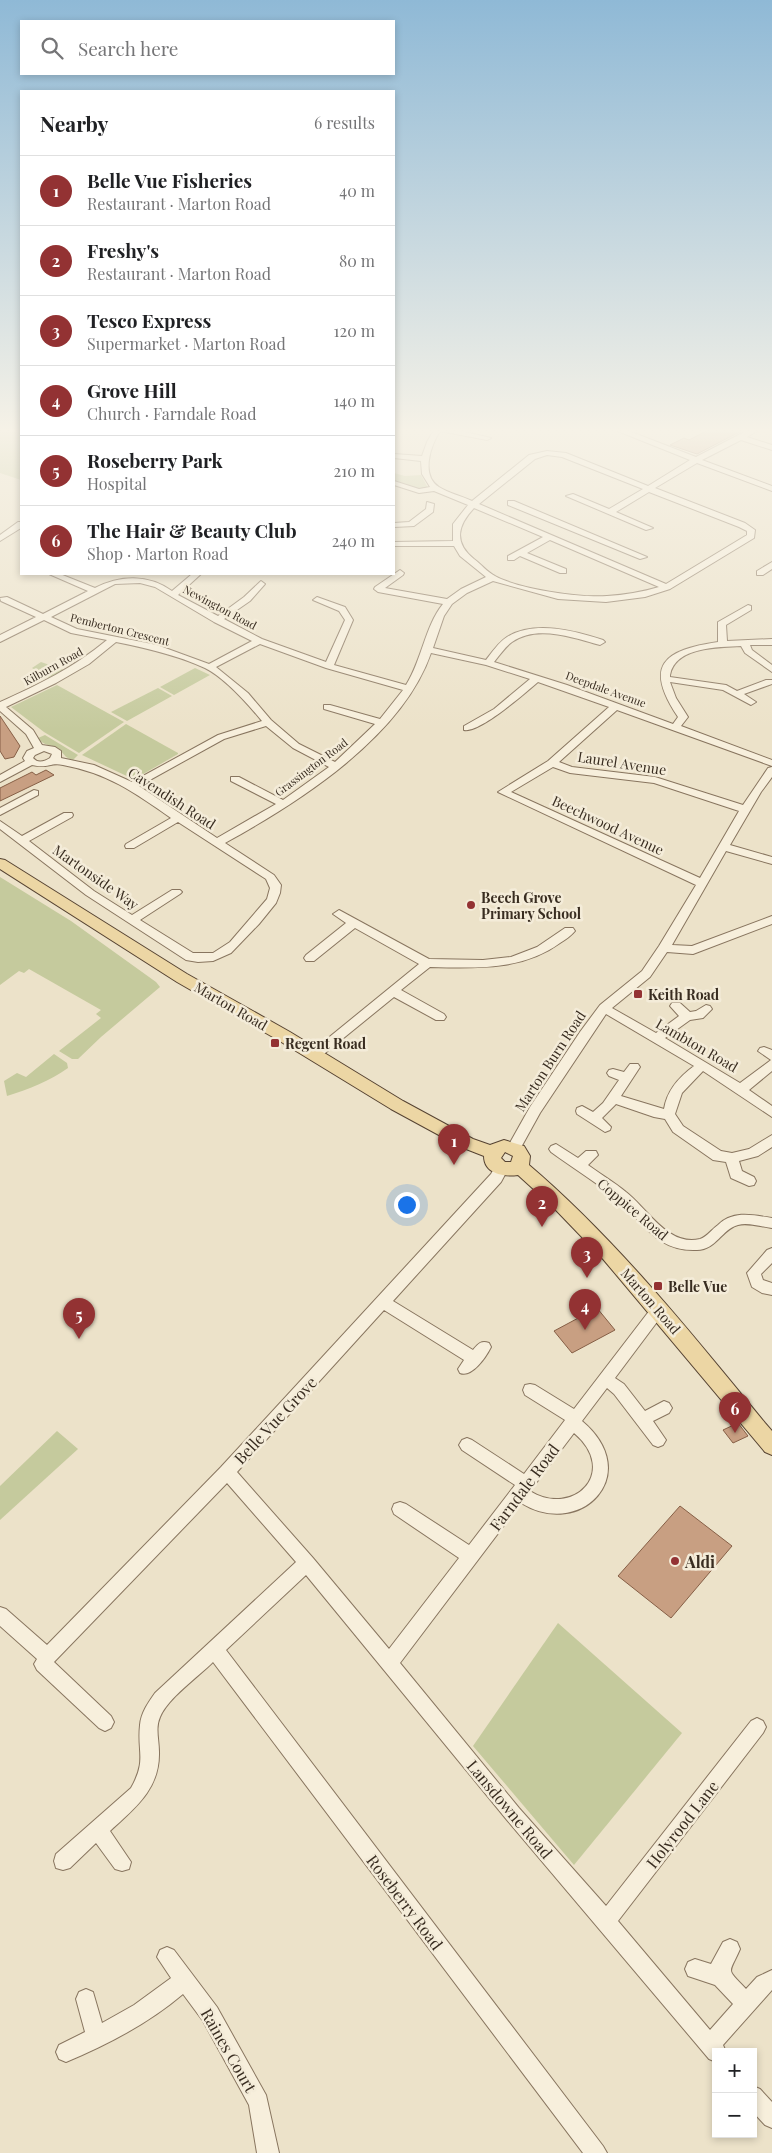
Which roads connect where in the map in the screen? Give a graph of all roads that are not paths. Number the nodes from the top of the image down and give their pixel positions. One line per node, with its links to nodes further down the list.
1 (15, 528): 8 (street)
2 (457, 528): 10 (street)
3 (528, 528): 7 (street)
4 (574, 528): 6 (street)
5 (748, 528): 22 (street)
6 (580, 531): 9 (street); 14 (street)
7 (549, 537): 9 (street); 12 (street)
8 (0, 539)
9 (561, 542): 22 (street)
10 (457, 543): 11 (street); 20 (street)
11 (395, 544)
12 (520, 553): 13 (street); 15 (street)
13 (511, 558)
14 (643, 558)
15 (562, 568)
16 (56, 575): 23 (street)
17 (196, 575): 24 (street)
18 (389, 575): 27 (street)
19 (141, 577): 23 (street, Newington Road); 24 (street, Newington Road)
20 (492, 578): 22 (street); 27 (street, Grassington Road)
21 (260, 584): 30 (street)
22 (668, 587)
23 (94, 590): 29 (street, Newington Road)
24 (172, 594): 30 (street, Newington Road)
25 (4, 599): 29 (street, Pemberton Crescent)
26 (317, 600): 40 (street)
27 (449, 602): 38 (street, Grassington Road)
28 (748, 608): 37 (street)
29 (42, 618): 31 (street, Newington Road); 32 (street, Pemberton Crescent)
30 (217, 620): 33 (street, Newington Road)
31 (0, 639)
32 (112, 640): 41 (street, Pemberton Crescent); 49 (street, Kilburn Road)
33 (259, 641): 40 (street, Newington Road); 41 (street)
34 (599, 642): 39 (street)
35 (744, 642): 36 (street); 37 (street); 42 (street)
36 (772, 642)
37 (722, 644): 44 (street)
38 (428, 650): 39 (street, Deepdale Avenue); 46 (street, Grassington Road)
39 (488, 663): 43 (street, Deepdale Avenue)
40 (329, 666): 46 (street, Newington Road)
41 (210, 667): 52 (street, Pemberton Crescent)
42 (772, 669)
43 (537, 678): 50 (street, Deepdale Avenue); 54 (street)
44 (667, 679): 47 (street); 55 (street)
45 (769, 682): 47 (street)
46 (409, 688): 53 (street, Grassington Road)
47 (737, 694): 48 (street)
48 (751, 702)
49 (0, 706): 56 (street)
50 (615, 706): 55 (street, Deepdale Avenue); 59 (street)
51 (328, 707): 53 (street)
52 (268, 722): 61 (street, Pemberton Crescent); 65 (street)
53 (382, 723): 61 (street, Grassington Road)
54 (467, 728)
55 (675, 728): 60 (street, Deepdale Avenue)
56 (39, 749): 57 (street); 58 (street)
57 (55, 760): 58 (street); 65 (street, Cavendish Road)
58 (31, 762): 63 (street)
59 (552, 763): 68 (street, Laurel Avenue); 79 (street, Beechwood Avenue)
60 (772, 763)
61 (336, 766): 67 (street, Grassington Road)
62 (772, 770): 68 (street)
63 (0, 779)
64 (235, 779): 67 (street)
65 (132, 786): 71 (street, Cavendish Road)
66 (34, 793): 69 (street)
67 (283, 804): 74 (street, Grassington Road)
68 (745, 809): 76 (street)
69 (0, 812)
70 (68, 815): 73 (street)
71 (178, 818): 74 (street, Cavendish Road); 75 (street)
72 (0, 824): 73 (street, Martonside Way)
73 (21, 841): 82 (street, Martonside Way)
74 (217, 843): 87 (street, Cavendish Road)
75 (130, 846)
76 (722, 846): 77 (street); 79 (street)
77 (772, 861)
78 (0, 864): 97 (main road, Marton Road)
79 (701, 884): 86 (street)
80 (176, 892): 82 (street)
81 (339, 914): 84 (street)
82 (131, 920): 87 (street, Martonside Way)
83 (772, 920): 86 (street)
84 (353, 924): 88 (street); 89 (street)
85 (570, 931): 89 (street)
86 (664, 948): 92 (street, Marton Burn Road)
87 (177, 951)
88 (310, 958)
89 (427, 963): 90 (street)
90 (393, 991): 95 (street); 97 (street)
91 (676, 1006): 94 (street)
92 (604, 1008): 96 (street, Lambton Road); 111 (street, Marton Burn Road)
93 (706, 1009): 94 (street)
94 (687, 1016): 96 (street)
95 (440, 1018)
96 (657, 1038): 99 (street, Lambton Road)
97 (315, 1055): 113 (main road, Marton Road)
98 (772, 1064): 103 (street)
99 (703, 1065): 103 (street, Lambton Road); 107 (street)
100 (634, 1067): 102 (street)
101 (613, 1073): 102 (street)
102 (626, 1078): 104 (street)
103 (742, 1089): 106 (street, Lambton Road)
104 (614, 1098): 107 (street); 108 (street)
105 (582, 1111): 108 (street)
106 (772, 1112)
107 (669, 1114): 115 (street)
108 (593, 1119): 109 (street)
109 (605, 1127)
110 (772, 1140): 115 (street)
111 (514, 1148): 113 (main road); 117 (main road)
112 (556, 1149): 116 (street, Coppice Road)
113 (493, 1152): 118 (main road)
114 (591, 1155): 116 (street)
115 (732, 1158): 119 (street)
116 (579, 1165): 120 (street, Coppice Road)
117 (519, 1166): 118 (main road); 124 (main road, Marton Road)
118 (501, 1169): 123 (street, Belle Vue Grove)
119 (749, 1181)
120 (772, 1222)
121 (772, 1254): 122 (street)
122 (772, 1289)
123 (383, 1302): 125 (street); 134 (street, Belle Vue Grove)
124 (658, 1310): 126 (street, Farndale Road); 133 (main road, Marton Road)
125 (474, 1358)
126 (606, 1379): 129 (street); 130 (street, Farndale Road)
127 (530, 1390): 130 (street)
128 (664, 1408): 129 (street)
129 (644, 1419): 131 (street)
130 (574, 1421): 135 (street, Farndale Road); 135 (street)
131 (658, 1440)
132 (467, 1445): 135 (street)
133 (772, 1446)
134 (227, 1472): 138 (street, Lansdowne Road); 141 (street, Belle Vue Grove)
135 (522, 1489): 137 (street, Farndale Road)
136 (400, 1509): 137 (street)
137 (471, 1556): 142 (street, Farndale Road)
138 (307, 1563): 140 (street); 142 (street, Lansdowne Road)
139 (0, 1615): 141 (street)
140 (215, 1650): 145 (street); 164 (street, Roseberry Road)
141 (45, 1660): 143 (street)
142 (389, 1662): 148 (street, Lansdowne Road)
143 (105, 1722)
144 (758, 1727): 148 (street, Holyrood Lane)
145 (98, 1830): 146 (street); 147 (street)
146 (63, 1861)
147 (122, 1862)
148 (606, 1921): 158 (street, Lansdowne Road)
149 (730, 1949): 152 (street)
150 (167, 1957): 153 (street, Raines Court)
151 (695, 1969): 152 (street)
152 (721, 1977): 156 (street)
153 (184, 1980): 157 (street); 163 (street, Raines Court)
154 (772, 1980): 156 (street)
155 (86, 1999): 157 (street)
156 (746, 2004): 159 (street)
157 (96, 2037): 160 (street)
158 (712, 2048)
159 (714, 2048)
160 (66, 2052)
161 (757, 2101): 162 (street)
162 (772, 2118)
163 (268, 2153)
164 (596, 2153)

